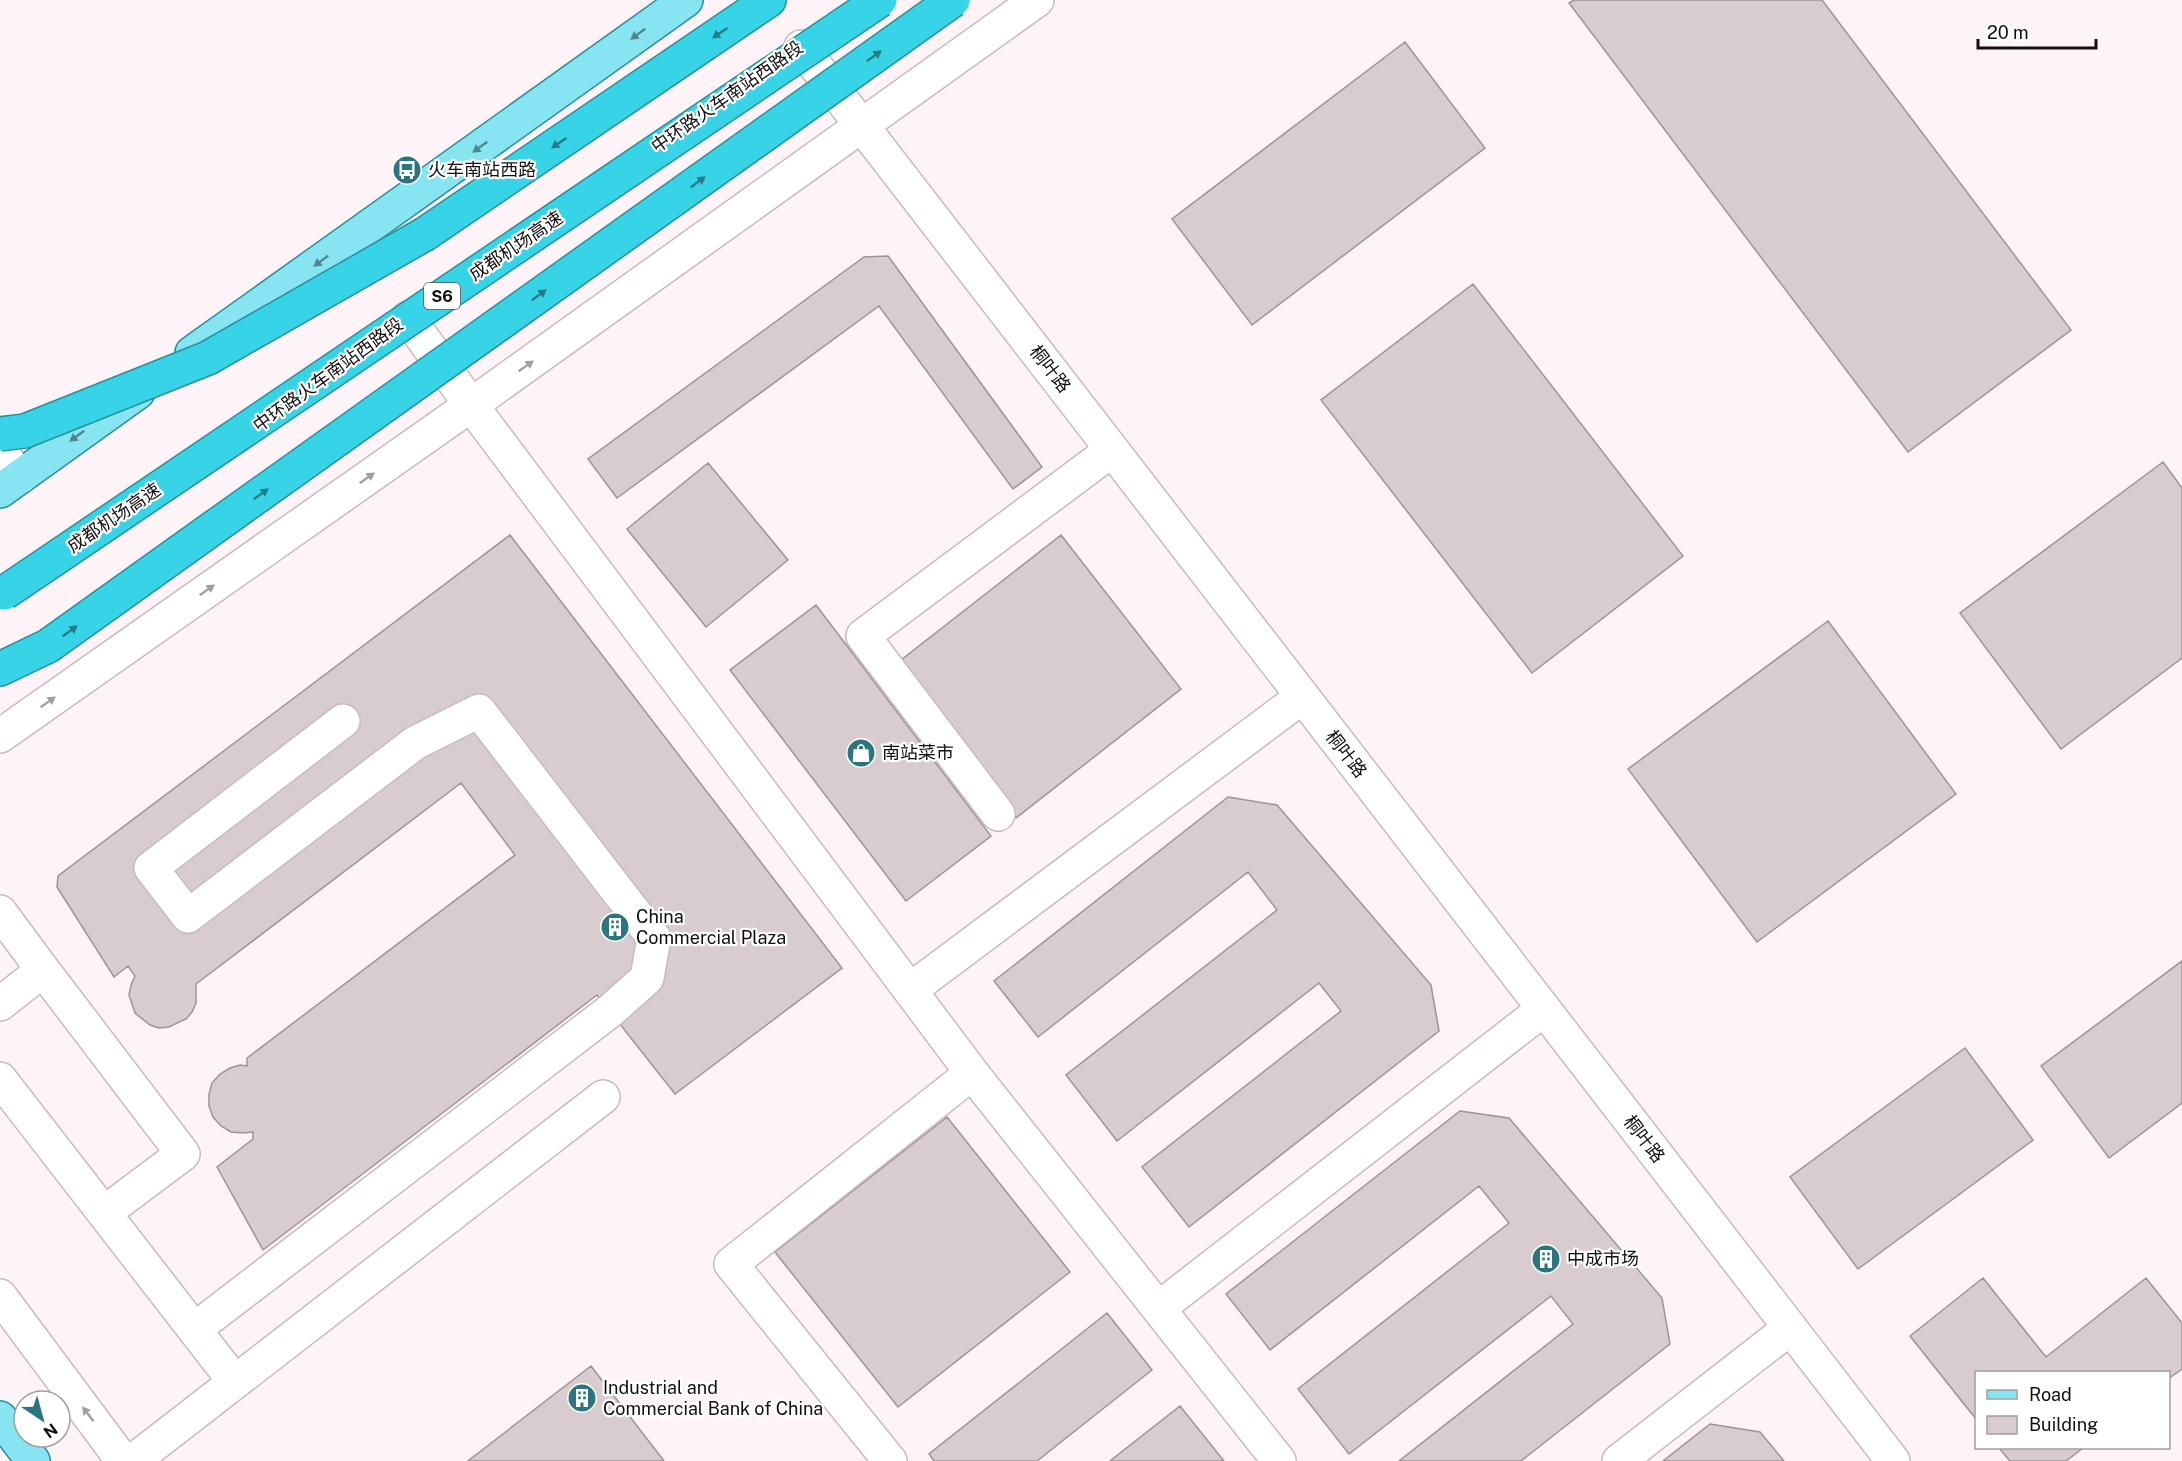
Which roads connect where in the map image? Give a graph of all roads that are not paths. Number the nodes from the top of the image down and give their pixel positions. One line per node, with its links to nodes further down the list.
1 (686, 0): 14 (main road, one-way to 14)
2 (769, 0): 11 (highway, one-way to 11, bridge)
3 (867, 0): 7 (main road, 中环路火车南站西路段)
4 (880, 0): 15 (highway, 成都机场高速 / S6, bridge)
5 (953, 0): 16 (highway, one-way to 5, bridge)
6 (1037, 0): 8 (street)
7 (801, 47): 8 (street, 桐叶路); 9 (main road, 中环路火车南站西路段)
8 (862, 126): 10 (street, one-way to 8); 12 (street, 桐叶路)
9 (408, 318): 10 (street); 15 (main road, 中环路火车南站西路段)
10 (471, 405): 19 (street, one-way to 10); 23 (street)
11 (0, 434)
12 (1112, 450): 17 (street, 桐叶路); 20 (street)
13 (0, 451): 14 (street)
14 (10, 484)
15 (1, 600)
16 (0, 669)
17 (1302, 697): 23 (street); 25 (street, 桐叶路)
18 (343, 721): 33 (street)
19 (0, 736)
20 (998, 814)
21 (0, 912): 22 (street)
22 (43, 970): 24 (street); 29 (street)
23 (910, 990): 26 (street)
24 (0, 1004)
25 (1544, 1009): 31 (street); 32 (street, 桐叶路)
26 (972, 1072): 31 (street); 39 (street)
27 (0, 1079): 29 (street)
28 (603, 1097): 34 (street)
29 (104, 1213): 33 (street)
30 (0, 1296): 37 (street, one-way to 30)
31 (1159, 1308): 40 (street)
32 (1790, 1328): 41 (street); 42 (street, 桐叶路)
33 (195, 1329): 34 (street)
34 (235, 1382): 38 (street)
35 (0, 1418): 36 (main road)
36 (33, 1461)
37 (123, 1461)
38 (133, 1461)
39 (890, 1461)
40 (1280, 1461)
41 (1619, 1461)
42 (1893, 1461)

